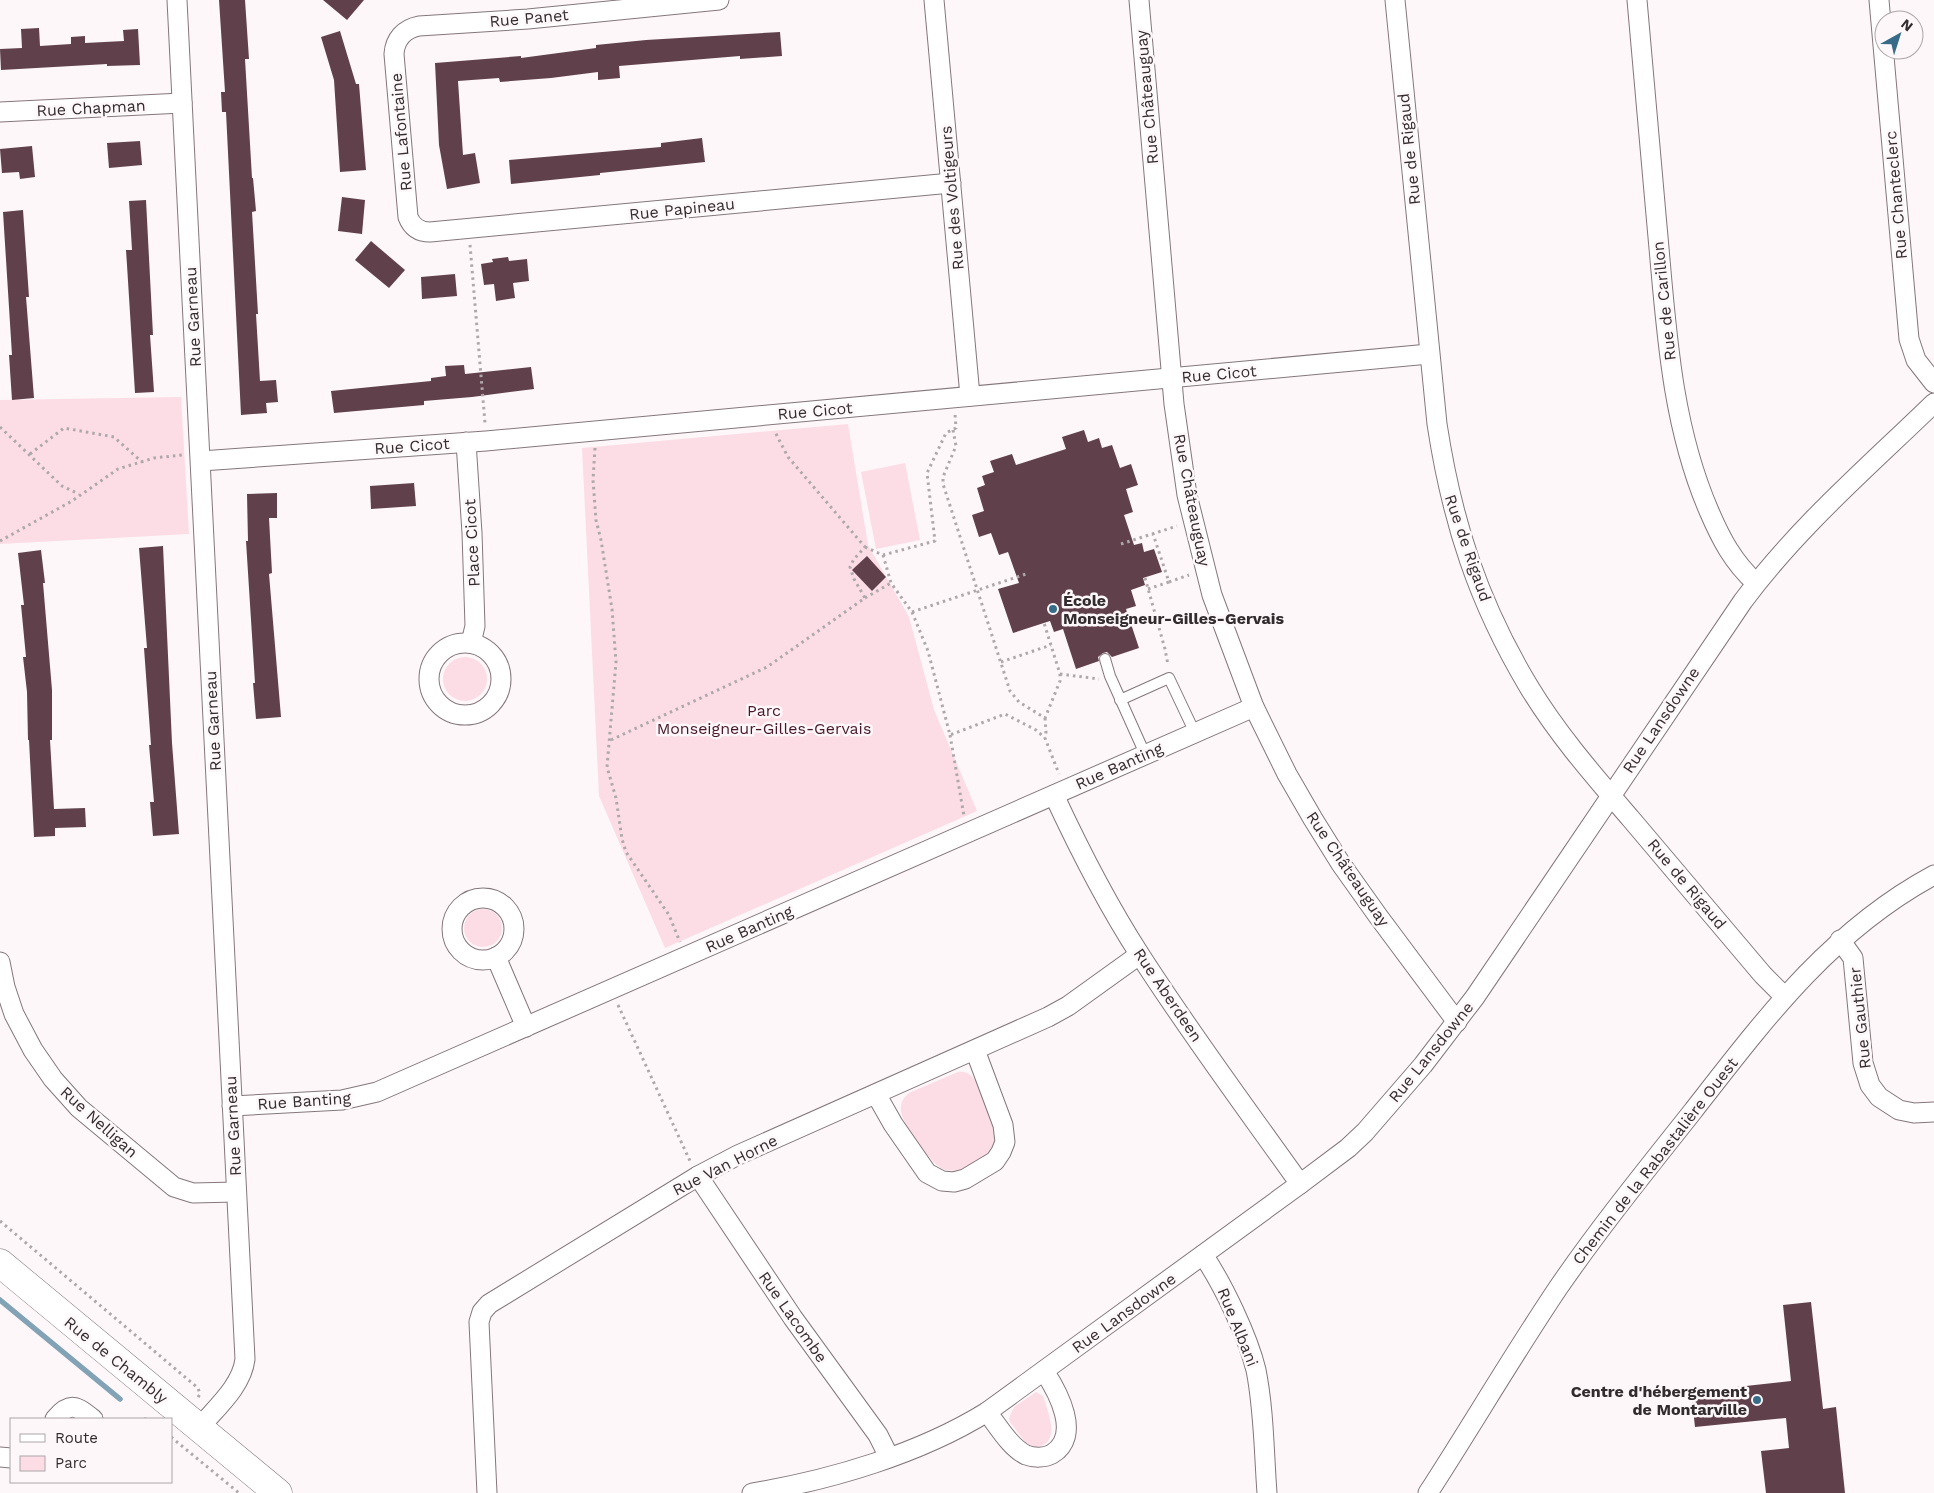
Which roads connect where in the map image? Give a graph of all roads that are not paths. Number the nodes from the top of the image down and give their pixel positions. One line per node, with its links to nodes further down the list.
1 (177, 0): 9 (street, Rue Garneau)
2 (719, 0): 8 (street, Rue Panet)
3 (934, 0): 11 (street, Rue des Voltigeurs)
4 (1139, 0): 14 (street, Rue Châteauguay)
5 (1395, 0): 13 (street, Rue de Rigaud)
6 (1637, 0): 20 (street, Rue de Carillon)
7 (1880, 0): 15 (street, Rue Chanteclerc)
8 (401, 35): 12 (street, Rue Lafontaine)
9 (182, 103): 10 (street, Rue Chapman); 19 (street, Rue Garneau)
10 (0, 112)
11 (951, 183): 12 (street, Rue Papineau); 16 (street, Rue des Voltigeurs)
12 (415, 227)
13 (1430, 354): 14 (street, Rue Cicot); 28 (street, Rue de Rigaud)
14 (1172, 378): 16 (street, Rue Cicot); 24 (street, Rue Châteauguay)
15 (1934, 382)
16 (970, 396): 18 (street, Rue Cicot)
17 (1934, 404): 20 (street, Rue Lansdowne)
18 (466, 442): 19 (street, Rue Cicot); 21 (street, Place Cicot)
19 (200, 457): 39 (street, Rue Garneau)
20 (1756, 583): 28 (street, Rue Lansdowne)
21 (472, 643)
22 (1105, 659): 23 (lane)
23 (1120, 700): 25 (lane); 26 (lane)
24 (1254, 707): 25 (street, Rue Banting); 35 (street, Rue Châteauguay)
25 (1195, 733): 26 (street, Rue Banting)
26 (1145, 754): 27 (street, Rue Banting)
27 (1054, 795): 31 (street, Rue Aberdeen); 36 (street, Rue Banting)
28 (1610, 795): 34 (street, Rue de Rigaud); 35 (street, Rue Lansdowne)
29 (1934, 875): 30 (street, Chemin de la Rabastalière Ouest)
30 (1840, 940): 34 (street, Chemin de la Rabastalière Ouest); 40 (street, Rue Gauthier)
31 (1139, 955): 37 (street, Rue Van Horne); 42 (street, Rue Aberdeen)
32 (496, 957): 36 (street)
33 (0, 962): 43 (street, Rue Nelligan)
34 (1785, 997): 57 (street, Chemin de la Rabastalière Ouest)
35 (1457, 1022): 42 (street, Rue Lansdowne)
36 (526, 1027): 39 (street, Rue Banting)
37 (974, 1050): 38 (street, Rue Van Horne); 38 (street)
38 (876, 1094): 41 (street, Rue Van Horne)
39 (232, 1106): 43 (street, Rue Garneau)
40 (1934, 1112)
41 (695, 1169): 51 (street, Rue Lacombe); 54 (street, Rue Van Horne)
42 (1300, 1184): 44 (street, Rue Lansdowne)
43 (236, 1192): 50 (street, Rue Garneau)
44 (1204, 1255): 46 (street, Rue Lansdowne); 56 (street, Rue Albani)
45 (0, 1264): 50 (street, Rue de Chambly)
46 (1044, 1371): 47 (street, Rue Lansdowne); 47 (street)
47 (988, 1412): 51 (street, Rue Lansdowne)
48 (56, 1418): 49 (street)
49 (92, 1418)
50 (199, 1428): 53 (street, Rue de Chambly)
51 (889, 1457): 52 (street, Rue Lansdowne)
52 (772, 1491): 55 (street, Rue Lansdowne)
53 (278, 1493)
54 (487, 1493)
55 (752, 1493)
56 (1268, 1493)
57 (1428, 1493)

